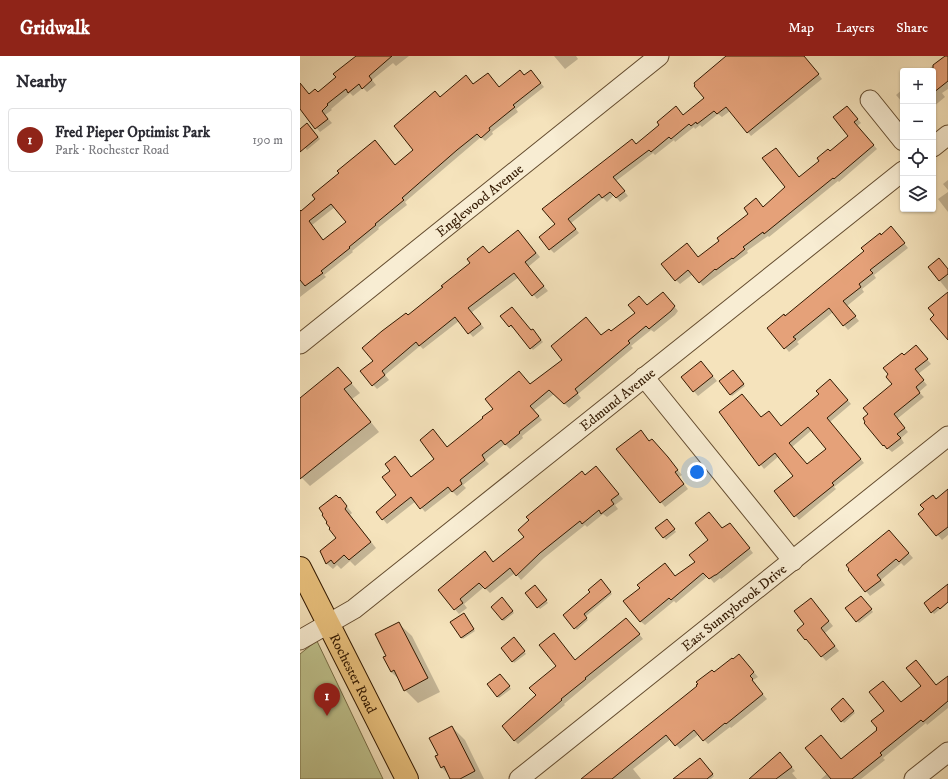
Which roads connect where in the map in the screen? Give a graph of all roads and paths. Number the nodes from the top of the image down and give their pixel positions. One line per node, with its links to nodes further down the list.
1 (660, 56): 7 (street, Englewood Avenue)
2 (870, 100): 4 (street)
3 (948, 135): 5 (street)
4 (902, 140)
5 (936, 145)
6 (900, 173): 8 (street, Edmund Avenue)
7 (300, 344)
8 (644, 377): 10 (street); 12 (street, Edmund Avenue)
9 (948, 436): 10 (street, East Sunnybrook Drive)
10 (793, 560): 16 (street, East Sunnybrook Drive)
11 (300, 568): 12 (main road, Rochester Road)
12 (328, 624): 13 (street, Edmund Avenue); 15 (main road, Rochester Road)
13 (300, 640)
14 (948, 752): 17 (street)
15 (407, 779)
16 (519, 779)
17 (914, 779)

